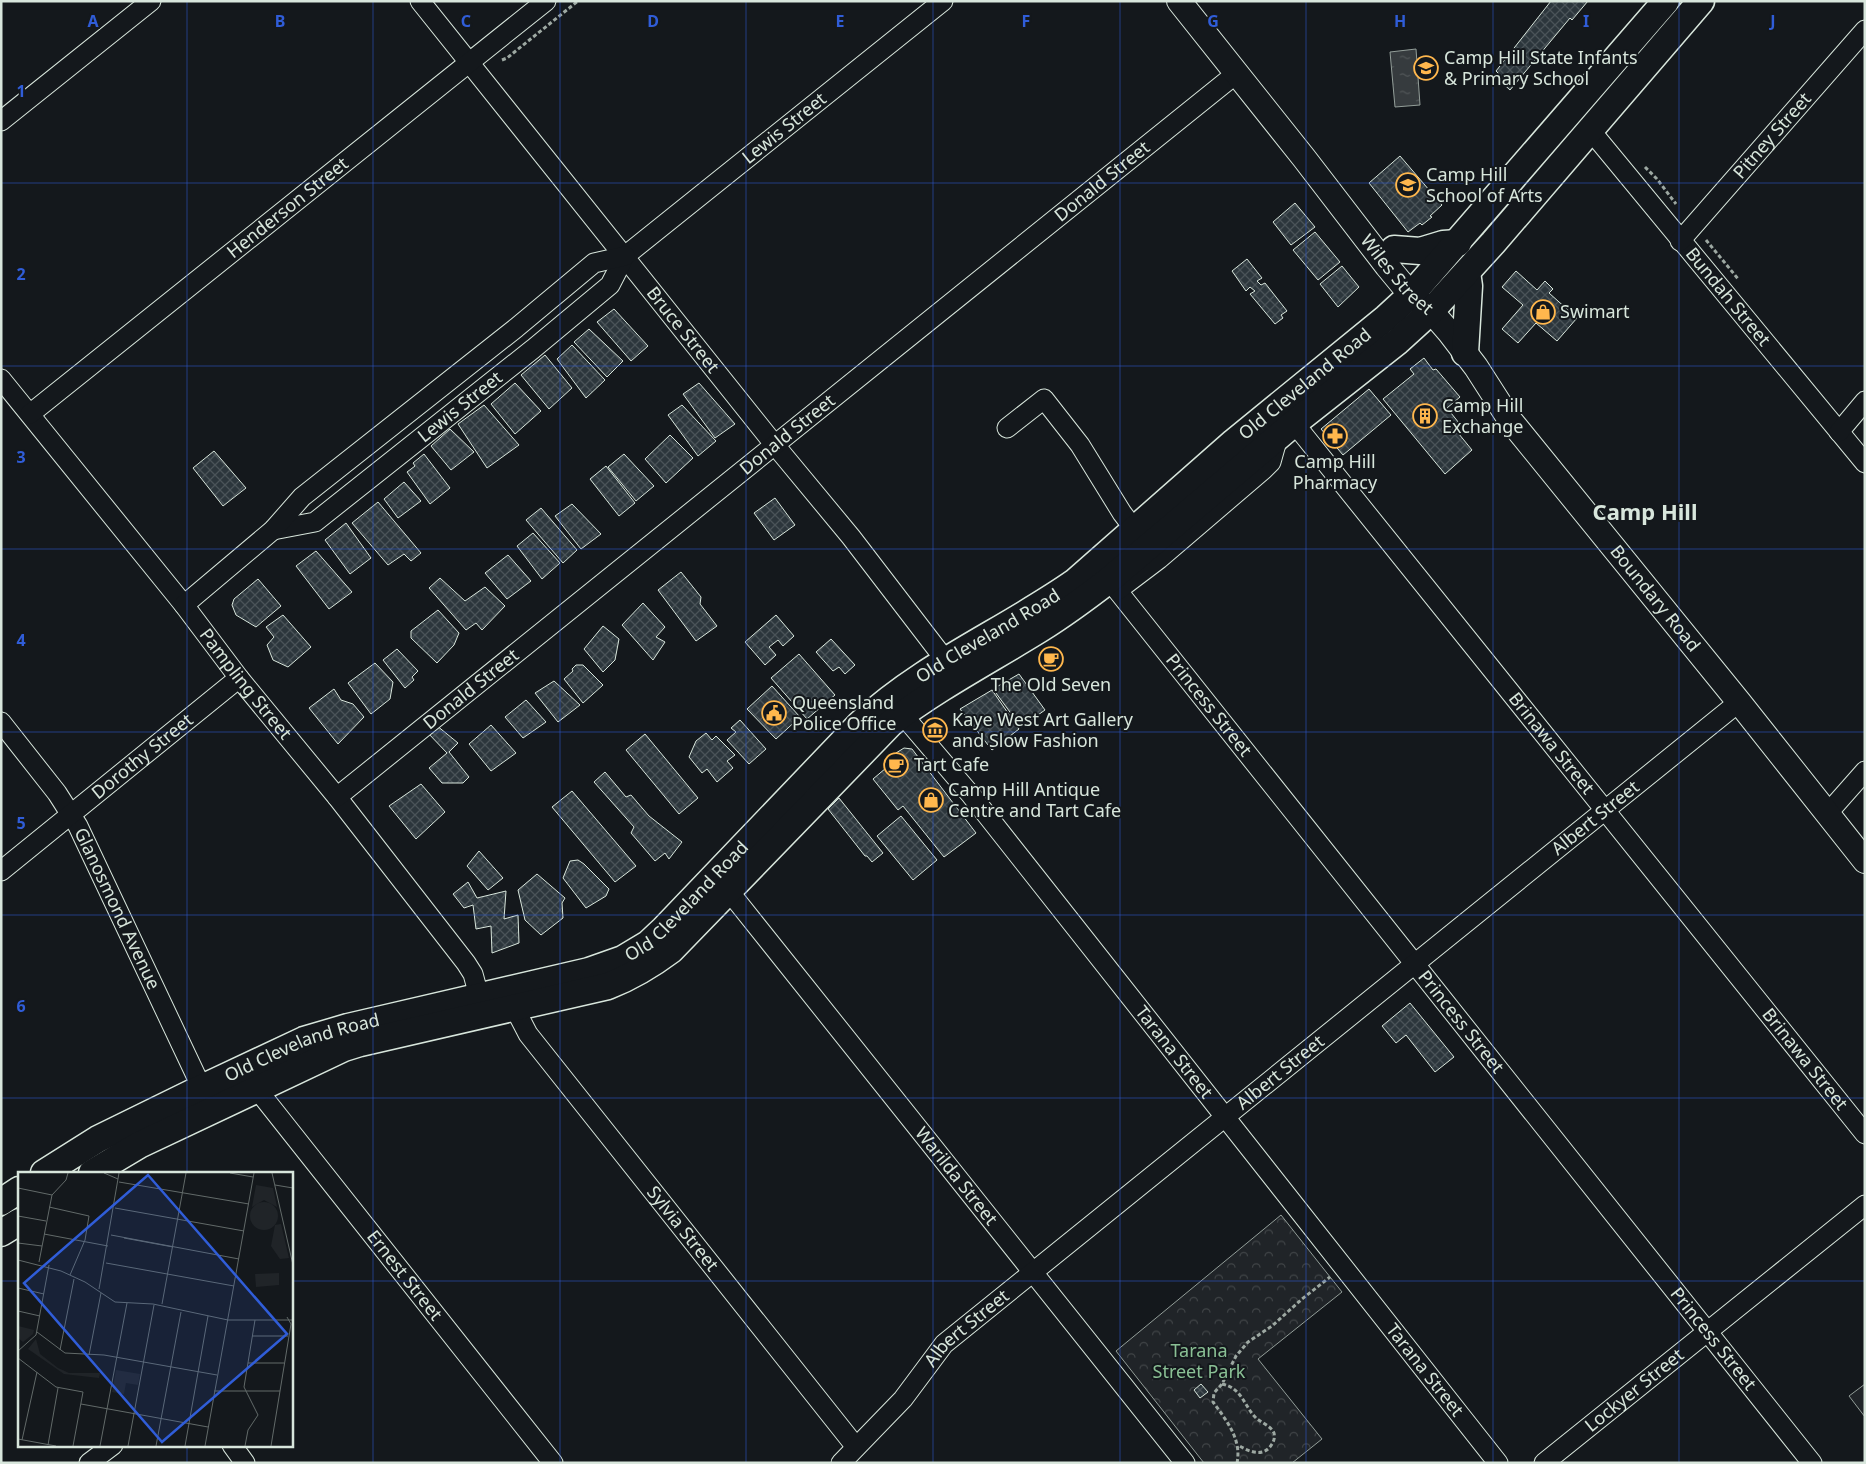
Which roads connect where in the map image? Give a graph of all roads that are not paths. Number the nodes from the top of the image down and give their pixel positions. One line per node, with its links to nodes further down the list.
1 (151, 1): 12 (street)
2 (420, 1): 10 (street, Bruce Street)
3 (546, 1): 10 (street, Henderson Street)
4 (943, 1): 17 (street, Lewis Street)
5 (1179, 1): 11 (main road, Wiles Street)
6 (1195, 1): 16 (main road, Wiles Street)
7 (1666, 1): 15 (highway, Old Cleveland Road)
8 (1701, 1): 13 (highway, Old Cleveland Road)
9 (1865, 30): 14 (street, Pitney Street)
10 (469, 63): 17 (street, Bruce Street); 23 (street, Henderson Street)
11 (1237, 73): 19 (main road, Wiles Street); 27 (street, Donald Street)
12 (1, 121)
13 (1591, 131): 14 (street, Bundah Street); 18 (highway, Old Cleveland Road)
14 (1680, 241): 26 (street, Bundah Street)
15 (1458, 243): 16 (highway); 19 (highway, Old Cleveland Road)
16 (1394, 249): 19 (main road, Wiles Street)
17 (624, 256): 27 (street, Bruce Street); 29 (street, Lewis Street); 29 (street, Lewis Street)
18 (1467, 272): 19 (highway, Old Cleveland Road); 20 (highway)
19 (1421, 297): 20 (main road, Boundary Road); 25 (highway, Old Cleveland Road); 30 (highway, Old Cleveland Road)
20 (1465, 353): 35 (main road, Boundary Road)
21 (1, 379): 23 (street, Pampling Street)
22 (1865, 401): 26 (street)
23 (30, 414): 32 (street, Pampling Street)
24 (1007, 428): 30 (street)
25 (1286, 430): 31 (highway, Old Cleveland Road); 40 (street, Brinawa Street)
26 (1839, 432): 28 (street, Bundah Street)
27 (774, 444): 33 (street, Bruce Street); 39 (street, Donald Street)
28 (1865, 463)
29 (273, 530): 32 (street, Lewis Street)
30 (1135, 530): 33 (highway, Old Cleveland Road)
31 (1114, 585): 36 (highway, Old Cleveland Road); 46 (street, Princess Street)
32 (184, 605): 34 (street, Pampling Street)
33 (946, 661): 47 (highway, Old Cleveland Road)
34 (239, 678): 39 (street, Pampling Street); 42 (street, Dorothy Street)
35 (1739, 702): 40 (street, Albert Street); 41 (main road, Boundary Road)
36 (902, 714): 45 (highway, Old Cleveland Road); 51 (street, Tarana Street)
37 (1, 722): 42 (street, Glanosmond Avenue)
38 (1865, 771): 41 (street)
39 (337, 797): 47 (street, Pampling Street)
40 (1606, 810): 46 (street, Albert Street); 52 (street, Brinawa Street)
41 (1827, 814): 43 (main road, Boundary Road)
42 (71, 815): 44 (street, Dorothy Street); 50 (street, Glanosmond Avenue)
43 (1865, 860)
44 (1, 871)
45 (728, 890): 48 (highway, Old Cleveland Road); 60 (street, Warilda Street)
46 (1416, 964): 51 (street, Albert Street); 61 (street, Princess Street)
47 (479, 996): 50 (highway, Old Cleveland Road)
48 (514, 1007): 49 (highway, Old Cleveland Road); 64 (street, Sylvia Street)
49 (256, 1088): 50 (highway, Old Cleveland Road); 67 (street, Ernest Street)
50 (206, 1098): 53 (highway, Old Cleveland Road); 54 (highway, Old Cleveland Road)
51 (1226, 1117): 60 (street, Albert Street); 70 (street, Tarana Street)
52 (1865, 1134)
53 (46, 1172)
54 (94, 1172)
55 (18, 1191): 56 (highway)
56 (1, 1202)
57 (1865, 1205): 61 (street, Lockyer Street)
58 (18, 1223): 59 (highway)
59 (1, 1233)
60 (1032, 1273): 64 (street, Albert Street); 69 (street, Warilda Street)
61 (1708, 1331): 71 (street, Lockyer Street); 72 (street, Princess Street)
62 (113, 1446): 65 (street)
63 (233, 1446): 66 (street)
64 (856, 1447): 68 (street, Albert Street)
65 (89, 1463)
66 (246, 1463)
67 (553, 1463)
68 (841, 1463)
69 (1185, 1463)
70 (1498, 1463)
71 (1544, 1463)
72 (1812, 1463)

